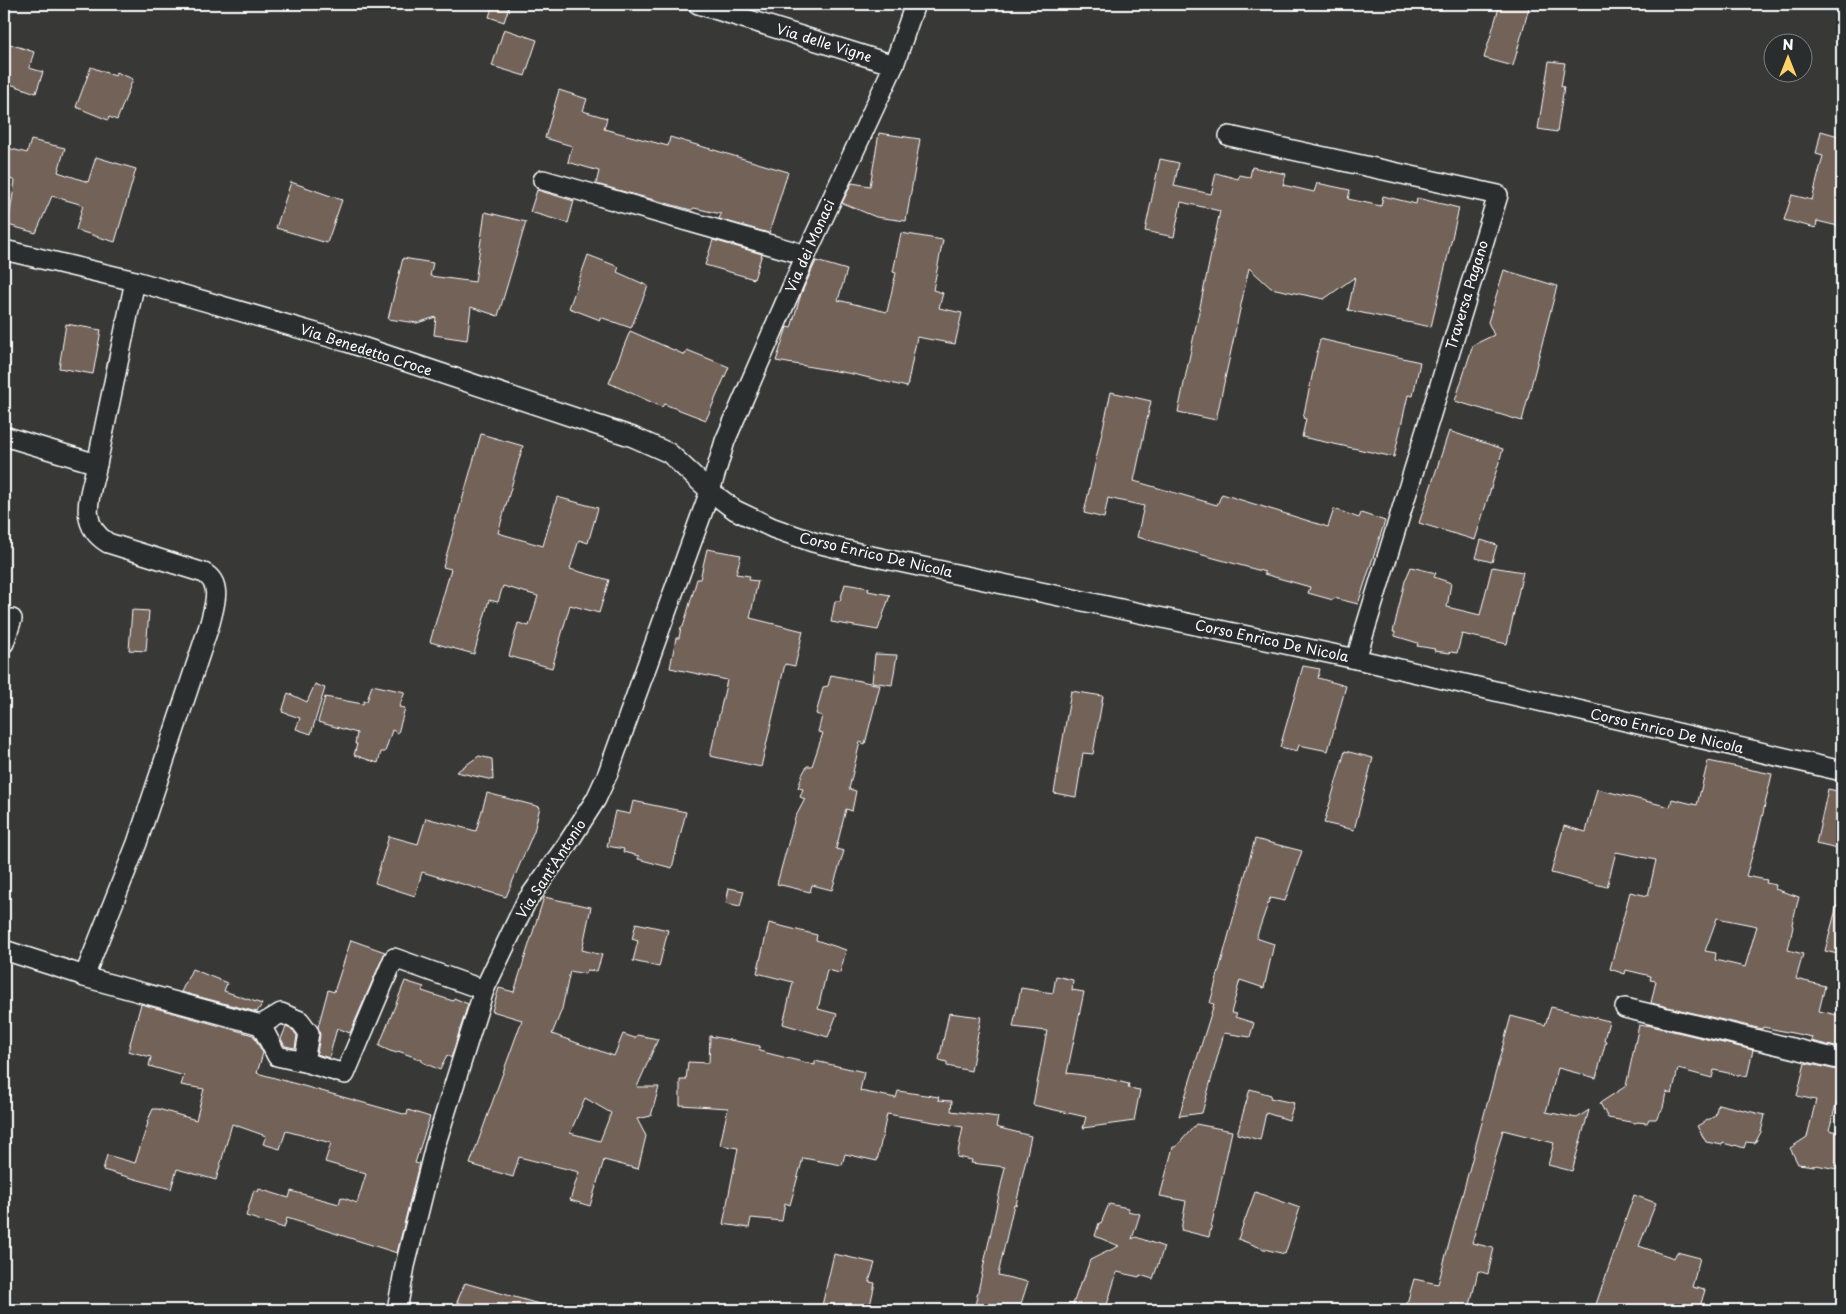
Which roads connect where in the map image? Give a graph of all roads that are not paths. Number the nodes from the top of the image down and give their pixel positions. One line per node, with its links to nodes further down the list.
1 (698, 4): 3 (street, Via delle Vigne)
2 (915, 4): 3 (street, Via dei Monaci)
3 (894, 65): 7 (street, Via dei Monaci)
4 (1229, 136): 14 (street, Traversa Pagano)
5 (543, 180): 7 (street)
6 (4, 250): 8 (street, Via Benedetto Croce)
7 (806, 255): 11 (street, Via dei Monaci)
8 (135, 281): 10 (street); 11 (street, Via Benedetto Croce)
9 (4, 436): 10 (street)
10 (97, 464): 20 (street)
11 (710, 491): 14 (street, Corso Enrico De Nicola); 18 (street, Via Sant'Antonio)
12 (12, 619): 13 (street)
13 (4, 643)
14 (1356, 659): 15 (street, Corso Enrico De Nicola)
15 (1842, 771)
16 (4, 950): 17 (street)
17 (82, 975)
18 (484, 990): 22 (street); 23 (street, Via Sant'Antonio)
19 (1625, 1008): 21 (street)
20 (261, 1025): 22 (street); 22 (street)
21 (1842, 1060)
22 (304, 1062)
23 (397, 1310)

